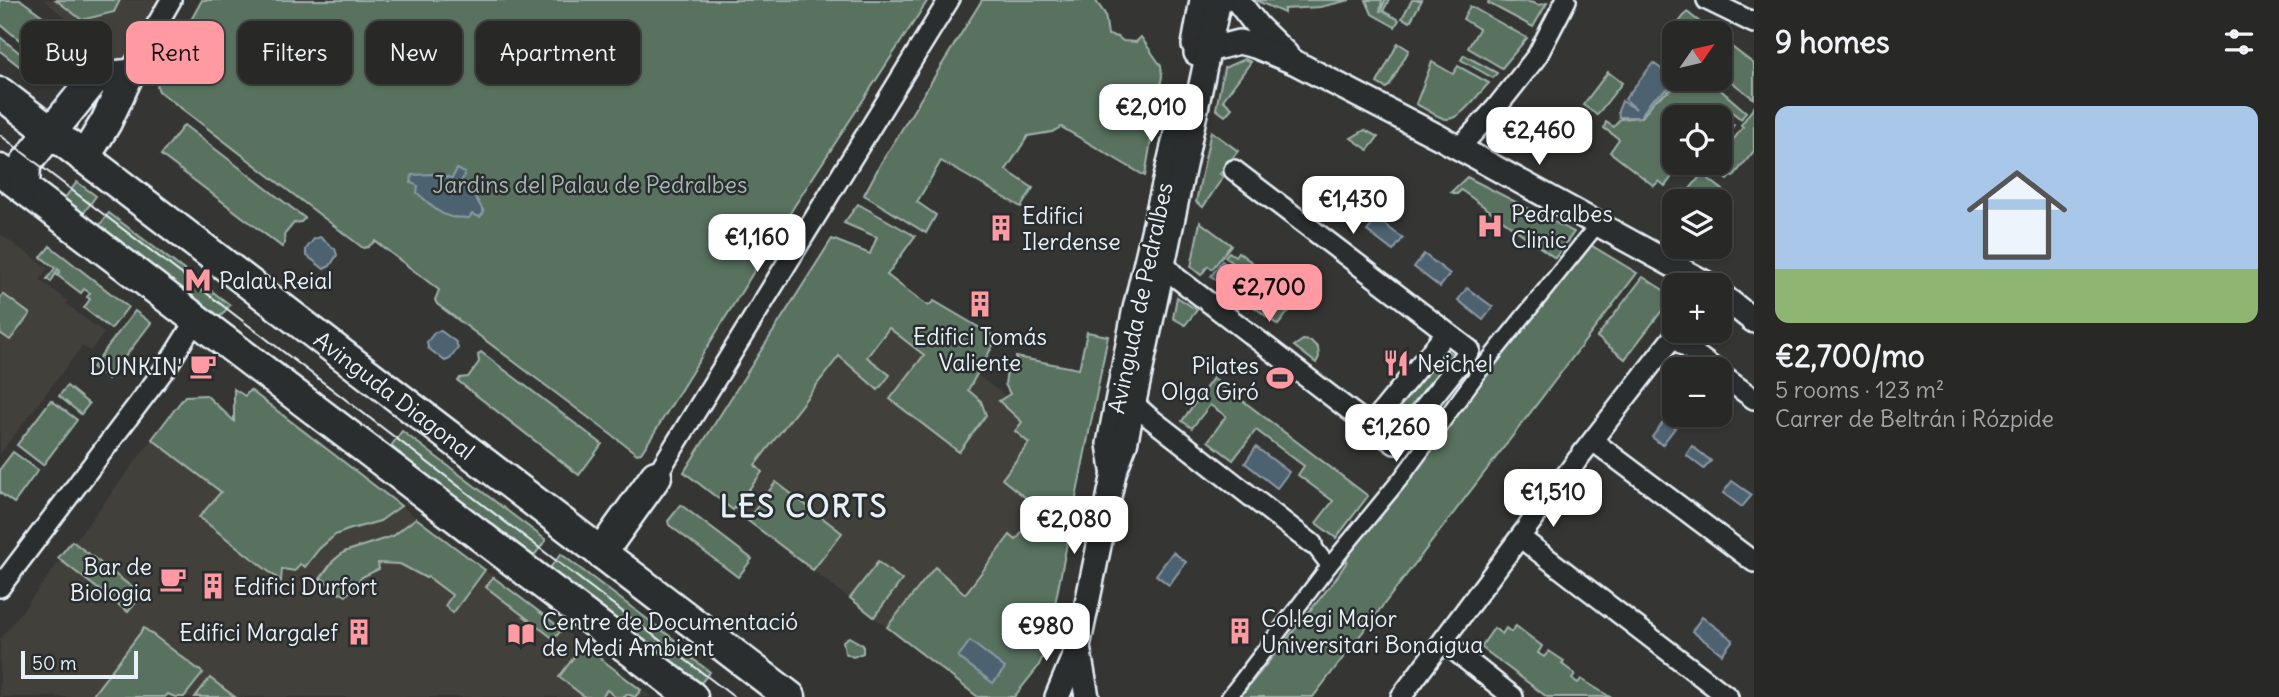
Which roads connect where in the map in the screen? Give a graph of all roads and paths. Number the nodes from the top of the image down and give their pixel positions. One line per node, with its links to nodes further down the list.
1 (171, 0): 8 (street)
2 (949, 0): 34 (street)
3 (1202, 0): 10 (street, Avinguda de Pedralbes)
4 (1219, 0): 10 (street, Avinguda de Pedralbes)
5 (1236, 0): 10 (street); 11 (street)
6 (1566, 0): 16 (street)
7 (1707, 0): 9 (street)
8 (159, 21)
9 (1754, 23)
10 (1200, 52): 11 (street); 22 (street, Avinguda de Pedralbes)
11 (1296, 63): 16 (street)
12 (126, 75): 15 (main road)
13 (126, 79): 17 (main road)
14 (0, 93): 15 (main road, Avinguda Diagonal)
15 (51, 132): 17 (main road, Avinguda Diagonal); 20 (main road)
16 (1459, 148): 21 (street)
17 (84, 158): 37 (main road, Avinguda Diagonal)
18 (0, 170): 20 (main road)
19 (1234, 170): 27 (street)
20 (24, 188): 26 (main road)
21 (1598, 224): 23 (street); 39 (street)
22 (1156, 258): 30 (street, Avinguda de Pedralbes); 32 (street)
23 (1687, 273)
24 (1732, 304): 25 (street)
25 (1754, 321)
26 (191, 327): 40 (street); 41 (street); 44 (main road)
27 (1446, 333): 32 (street); 32 (street)
28 (1699, 357): 33 (street)
29 (1732, 383): 31 (street)
30 (1127, 398): 36 (street); 43 (street, Avinguda de Pedralbes)
31 (1754, 400)
32 (1370, 426)
33 (1593, 441): 35 (street); 38 (street)
34 (656, 476): 37 (main road)
35 (1521, 538): 42 (street); 51 (street)
36 (1312, 544): 39 (street)
37 (601, 553): 45 (main road, Avinguda Diagonal)
38 (1754, 562)
39 (1329, 566): 48 (street)
40 (0, 569)
41 (0, 587)
42 (1444, 642): 49 (street); 50 (street)
43 (1078, 647): 46 (street, Avinguda de Pedralbes); 47 (street, Avinguda de Pedralbes)
44 (692, 697)
45 (790, 697)
46 (1057, 697)
47 (1087, 697)
48 (1229, 697)
49 (1401, 697)
50 (1513, 697)
51 (1728, 697)

